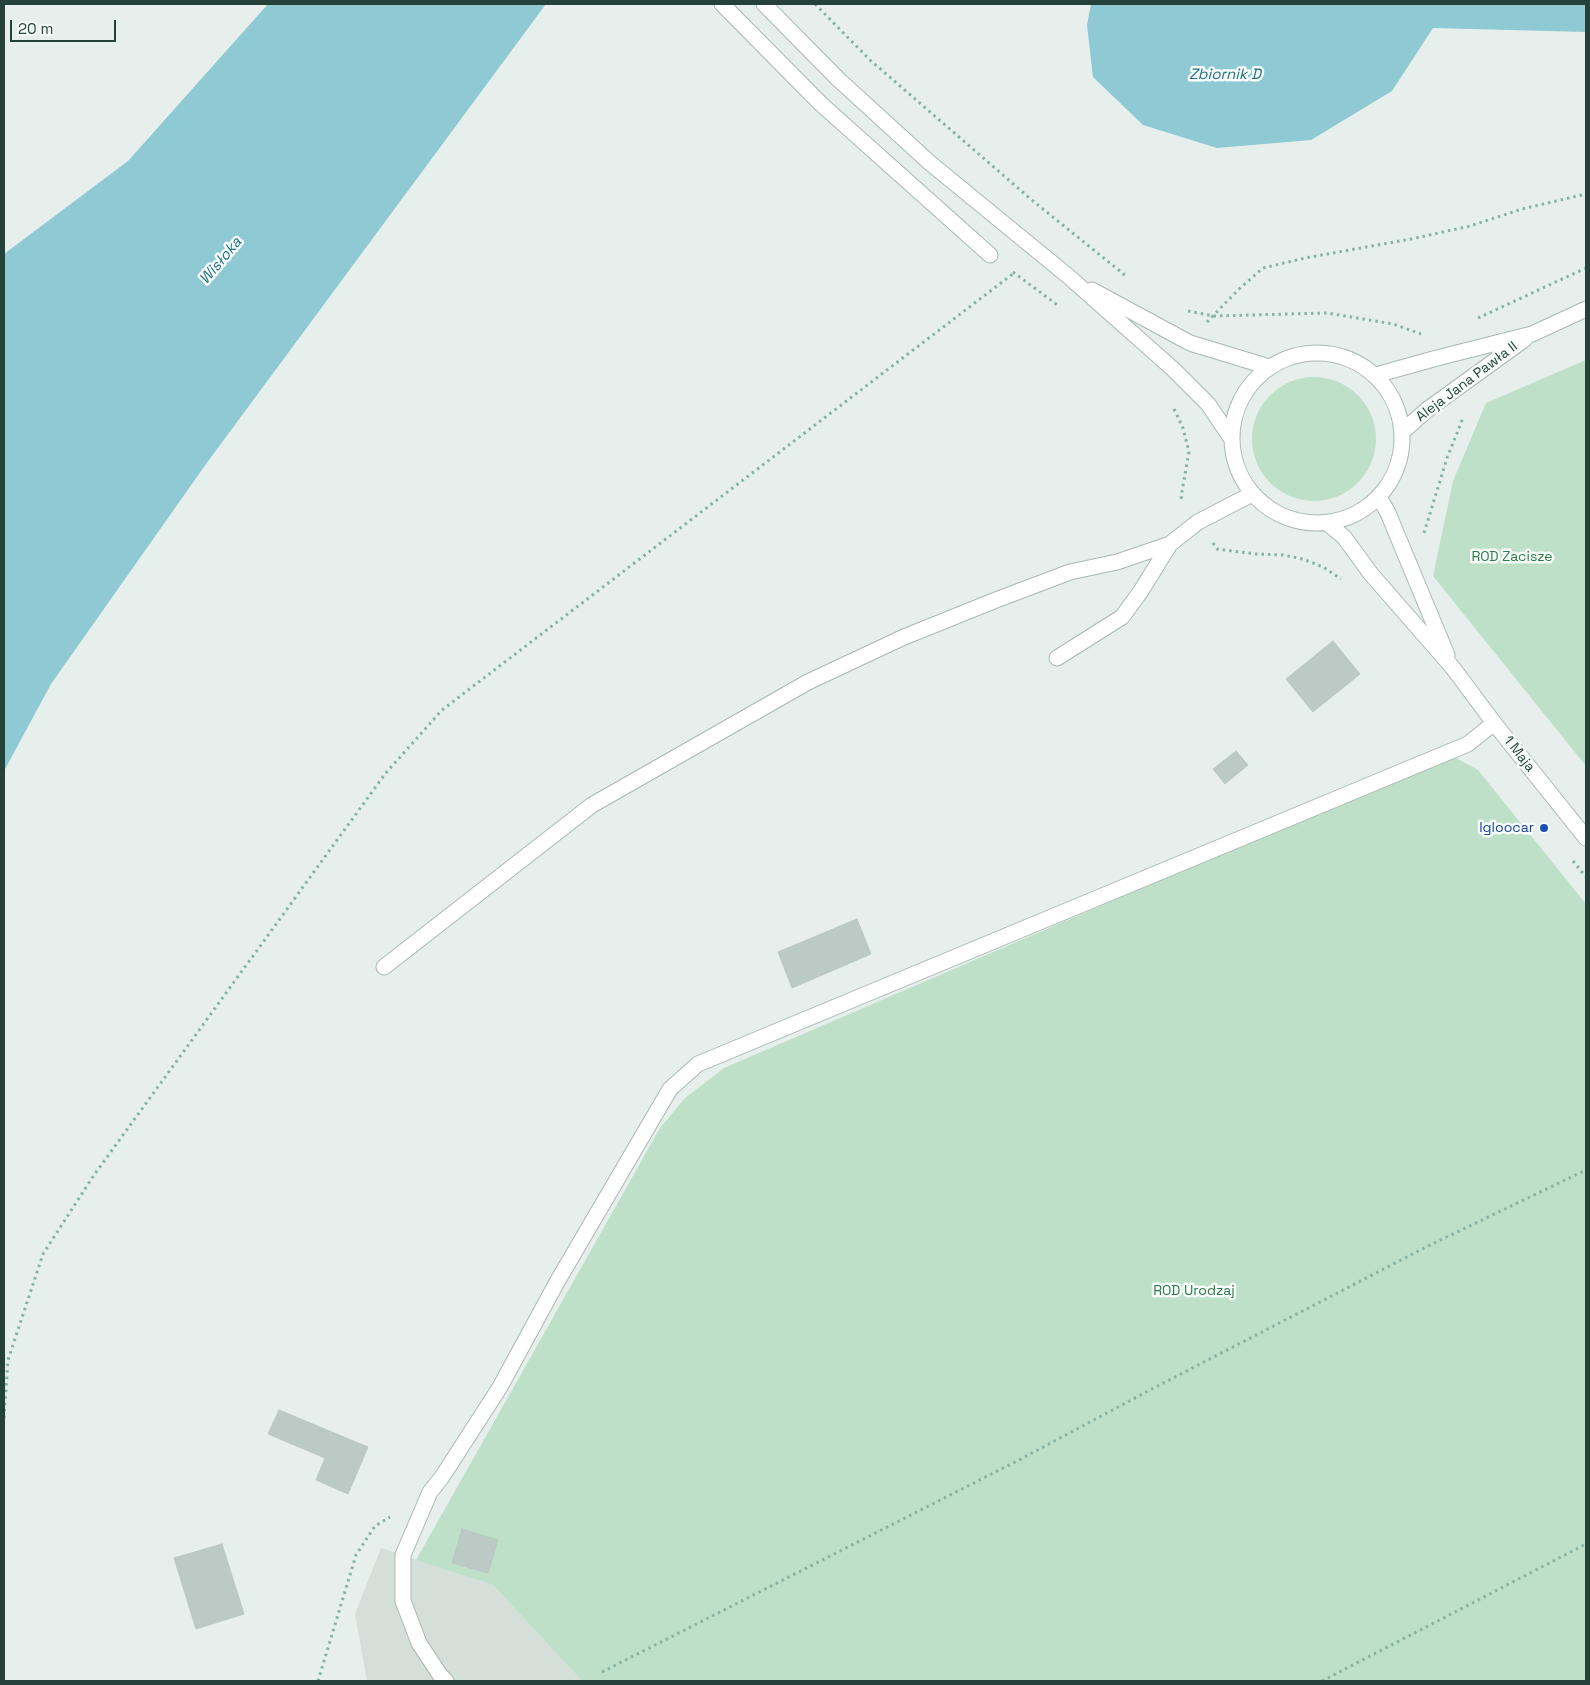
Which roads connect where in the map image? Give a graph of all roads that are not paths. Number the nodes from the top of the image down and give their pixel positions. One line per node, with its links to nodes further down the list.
1 (722, 4): 3 (street)
2 (764, 4): 4 (street)
3 (990, 255)
4 (1068, 276): 7 (street); 10 (street)
5 (1586, 309): 6 (street, Aleja Jana Pawła II)
6 (1532, 334): 8 (street, Aleja Jana Pawła II); 9 (street, Aleja Jana Pawła II)
7 (1269, 367): 8 (street); 10 (street)
8 (1376, 375): 9 (street)
9 (1403, 431): 12 (street)
10 (1231, 438): 11 (street)
11 (1252, 494): 13 (street); 14 (street)
12 (1379, 497): 13 (street); 16 (street, 1 Maja)
13 (1327, 523): 16 (street, 1 Maja)
14 (1170, 544): 15 (street); 19 (street)
15 (1057, 658)
16 (1452, 668): 17 (street, 1 Maja)
17 (1494, 723): 18 (street, 1 Maja); 20 (street)
18 (1586, 838)
19 (384, 967)
20 (446, 1681)

